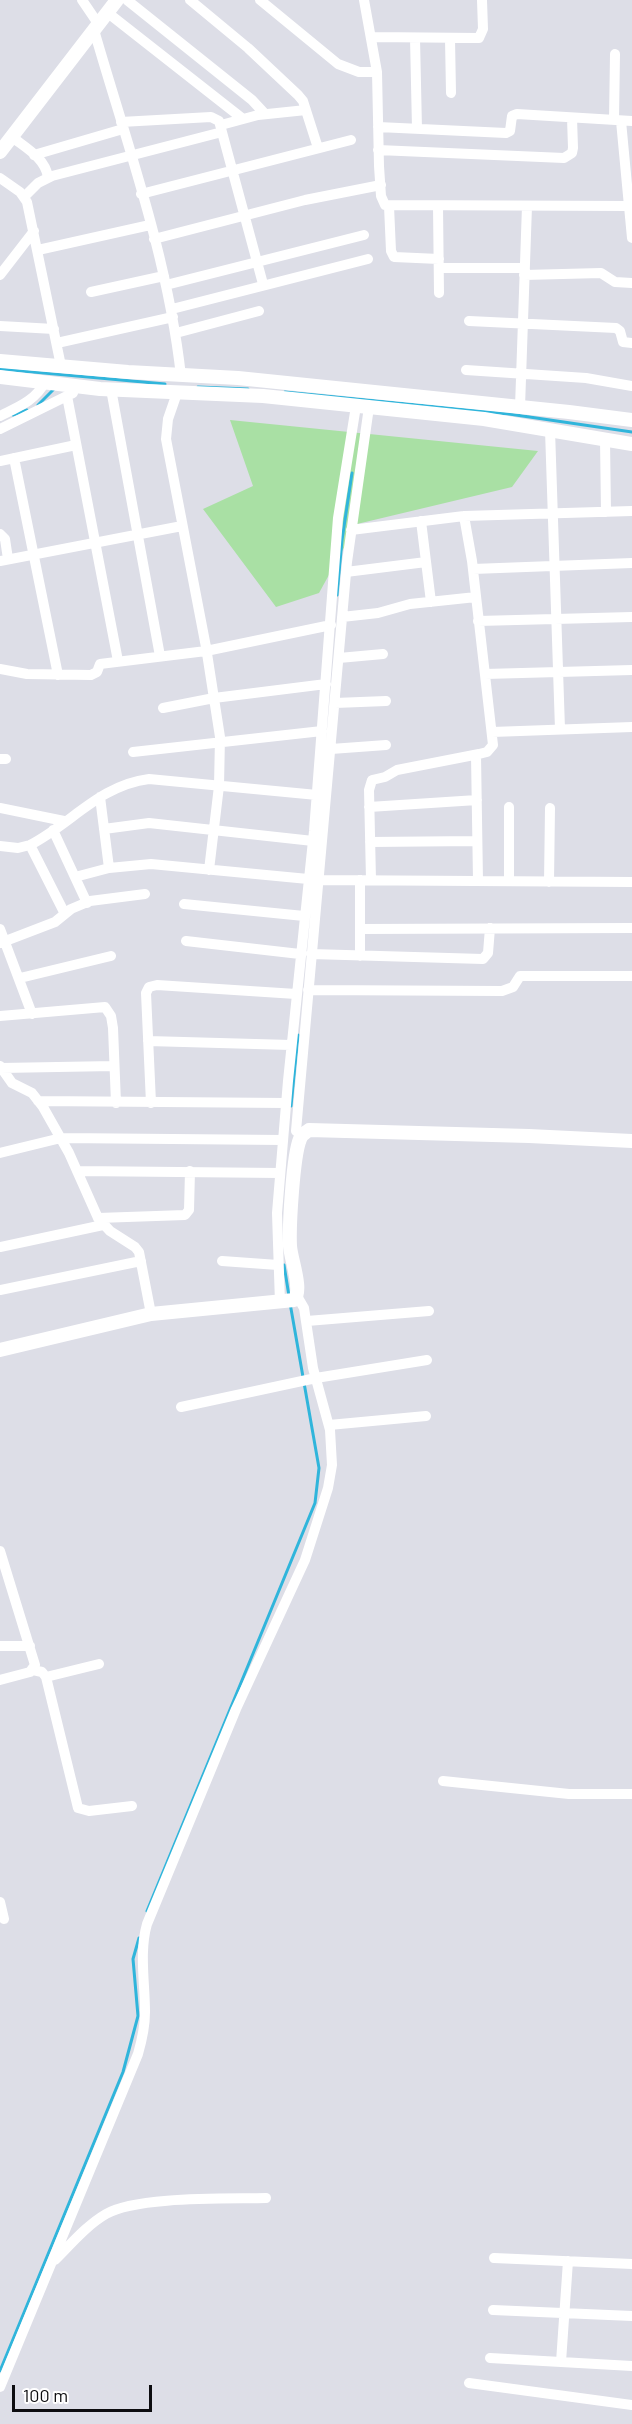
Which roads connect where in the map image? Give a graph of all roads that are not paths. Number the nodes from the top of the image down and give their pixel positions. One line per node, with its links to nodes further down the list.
1 (82, 0): 10 (street)
2 (117, 0): 9 (street)
3 (127, 0): 18 (street)
4 (190, 0): 17 (street)
5 (260, 0): 8 (street)
6 (364, 0): 11 (street)
7 (482, 0): 13 (street)
8 (274, 4): 15 (street)
9 (108, 13): 10 (street); 20 (street)
10 (96, 27): 22 (street); 26 (street)
11 (371, 37): 12 (street); 15 (street)
12 (415, 38): 13 (street); 25 (street)
13 (450, 39): 16 (street)
14 (615, 54): 21 (street)
15 (377, 72): 23 (street)
16 (451, 93)
17 (306, 110): 18 (street); 28 (street)
18 (266, 114): 20 (street)
19 (572, 117): 21 (street); 25 (street); 29 (street)
20 (243, 119): 24 (street)
21 (622, 121): 42 (street)
22 (122, 126): 24 (street); 31 (street); 32 (street)
23 (378, 127): 25 (street); 29 (street)
24 (221, 128): 32 (street); 33 (street)
25 (417, 129)
26 (12, 137): 30 (street); 31 (street)
27 (351, 140): 28 (street)
28 (318, 148): 33 (street)
29 (378, 150): 36 (street)
30 (0, 152)
31 (34, 155): 34 (street)
32 (131, 157): 34 (street); 37 (street)
33 (231, 170): 37 (street); 43 (street)
34 (48, 177): 38 (street)
35 (0, 178): 38 (street)
36 (381, 185): 39 (street); 43 (street)
37 (141, 194): 44 (street)
38 (24, 197): 45 (street)
39 (389, 206): 40 (street); 52 (street)
40 (438, 206): 41 (street); 52 (street)
41 (527, 206): 42 (street); 54 (street)
42 (628, 207): 47 (street)
43 (244, 216): 48 (street); 51 (street)
44 (150, 225): 48 (street); 49 (street)
45 (34, 231): 49 (street); 53 (street)
46 (364, 235): 51 (street)
47 (632, 238)
48 (154, 239): 55 (street)
49 (38, 250): 65 (street)
50 (368, 259): 57 (street)
51 (256, 262): 55 (street); 57 (street)
52 (439, 263): 54 (street); 59 (street)
53 (2, 269)
54 (524, 272): 56 (street); 63 (street)
55 (165, 281): 58 (street); 61 (street)
56 (632, 283)
57 (263, 284): 61 (street)
58 (91, 292)
59 (439, 293)
60 (259, 311): 66 (street)
61 (172, 313): 66 (street); 67 (street)
62 (469, 321): 63 (street)
63 (522, 324): 68 (street); 72 (street)
64 (0, 326): 65 (street)
65 (54, 329): 67 (street)
66 (176, 333): 73 (street)
67 (57, 343): 70 (street)
68 (632, 343)
69 (0, 361): 70 (street)
70 (61, 366): 73 (street)
71 (466, 370): 72 (street)
72 (521, 375): 76 (street); 81 (street)
73 (181, 376): 81 (street)
74 (2, 379): 75 (street)
75 (45, 382): 77 (street); 83 (street)
76 (632, 386)
77 (84, 387): 78 (street); 80 (street)
78 (111, 389): 79 (street); 100 (street)
79 (177, 393): 82 (street); 97 (street)
80 (67, 396): 85 (street); 89 (street)
81 (520, 406): 84 (street)
82 (363, 407): 86 (street); 98 (street); 115 (street)
83 (0, 416)
84 (632, 420)
85 (0, 429)
86 (550, 430): 87 (street); 94 (street)
87 (605, 440): 88 (street); 93 (street)
88 (632, 444)
89 (76, 445): 90 (street); 101 (street)
90 (15, 458): 91 (street); 102 (street)
91 (0, 461)
92 (632, 511): 93 (street)
93 (606, 512): 94 (street)
94 (553, 514): 95 (street); 106 (street)
95 (464, 516): 96 (street); 107 (street)
96 (421, 521): 98 (street); 104 (street)
97 (182, 526): 100 (street); 116 (street)
98 (351, 530): 108 (street)
99 (0, 534): 103 (street)
100 (138, 535): 101 (street); 118 (street)
101 (95, 542): 102 (street); 120 (street)
102 (34, 555): 103 (street); 125 (street)
103 (4, 560)
104 (426, 562): 108 (street); 110 (street)
105 (632, 563): 106 (street)
106 (555, 567): 107 (street); 113 (street)
107 (473, 569): 109 (street)
108 (346, 572): 111 (street)
109 (476, 597): 110 (street); 114 (street)
110 (431, 602): 111 (street)
111 (342, 617): 119 (street)
112 (632, 617): 113 (street)
113 (556, 618): 114 (street); 123 (street)
114 (478, 621): 124 (street)
115 (331, 625): 116 (street); 126 (street)
116 (207, 651): 118 (street); 127 (street)
117 (383, 654): 119 (street)
118 (160, 656): 120 (street)
119 (339, 658): 129 (street)
120 (118, 661): 125 (street)
121 (0, 669): 125 (street)
122 (632, 670): 123 (street)
123 (558, 673): 124 (street); 132 (street)
124 (485, 674): 134 (street)
125 (58, 675)
126 (326, 684): 127 (street); 133 (street)
127 (214, 698): 130 (street); 135 (street)
128 (386, 701): 129 (street)
129 (335, 703): 137 (street)
130 (163, 708)
131 (632, 727): 132 (street)
132 (560, 729): 134 (street)
133 (322, 731): 135 (street); 141 (street)
134 (492, 732): 139 (street)
135 (221, 742): 138 (street); 140 (street)
136 (386, 745): 137 (street)
137 (331, 749): 160 (street)
138 (133, 752)
139 (476, 755): 143 (street); 144 (street)
140 (219, 786): 141 (street); 142 (street); 150 (street)
141 (317, 795): 152 (street)
142 (100, 796): 148 (street); 149 (street)
143 (477, 800): 144 (street); 154 (street)
144 (369, 807): 153 (street)
145 (509, 807): 163 (street)
146 (0, 808): 148 (street)
147 (550, 808): 164 (street)
148 (64, 821): 151 (street)
149 (104, 829): 150 (street); 157 (street)
150 (214, 829): 152 (street); 158 (street)
151 (53, 830): 155 (street); 159 (street)
152 (313, 841): 160 (street)
153 (370, 842): 154 (street); 161 (street)
154 (477, 842): 162 (street)
155 (30, 845): 156 (street); 169 (street)
156 (0, 846)
157 (109, 868): 158 (street); 159 (street)
158 (209, 870): 160 (street)
159 (75, 877): 167 (street)
160 (313, 879): 161 (street); 170 (street); 177 (street)
161 (365, 880): 162 (street); 171 (street)
162 (478, 881): 163 (street)
163 (509, 881): 164 (street)
164 (549, 882): 165 (street)
165 (632, 882)
166 (145, 894): 167 (street)
167 (87, 903): 169 (street)
168 (184, 904): 170 (street)
169 (65, 914): 176 (street)
170 (304, 916): 177 (street)
171 (360, 928): 172 (street); 179 (street)
172 (490, 928): 173 (street); 179 (street)
173 (632, 928)
174 (0, 929): 176 (street)
175 (186, 941): 177 (street)
176 (3, 942): 181 (street)
177 (305, 954): 179 (street); 182 (street); 183 (street)
178 (111, 956): 181 (street)
179 (360, 956)
180 (632, 976): 182 (street)
181 (20, 978): 184 (street)
182 (308, 990): 194 (street)
183 (296, 994): 186 (street); 187 (street)
184 (32, 1014): 185 (street); 188 (street)
185 (0, 1016)
186 (148, 1041): 187 (street); 192 (street)
187 (291, 1045): 193 (street)
188 (114, 1066): 189 (street); 191 (street)
189 (1, 1067): 190 (street)
190 (38, 1101): 191 (street); 195 (street)
191 (116, 1103): 192 (street)
192 (151, 1103): 193 (street)
193 (286, 1103): 194 (street)
194 (291, 1133): 195 (street); 196 (street); 200 (street); 207 (street)
195 (61, 1138): 197 (street); 198 (street)
196 (632, 1141)
197 (0, 1153)
198 (77, 1170): 199 (street); 201 (street)
199 (190, 1171): 200 (street); 201 (street)
200 (280, 1173): 205 (street)
201 (100, 1222): 202 (street); 203 (street)
202 (0, 1247)
203 (141, 1261): 206 (street); 209 (street)
204 (222, 1261): 205 (street)
205 (278, 1265): 207 (street)
206 (0, 1290)
207 (289, 1300): 209 (street); 210 (street)
208 (429, 1311): 210 (street)
209 (151, 1314): 211 (street)
210 (307, 1322): 213 (street)
211 (0, 1350)
212 (427, 1360): 213 (street)
213 (309, 1380): 214 (street); 216 (street)
214 (181, 1407)
215 (426, 1416): 216 (street)
216 (329, 1425): 233 (street)
217 (0, 1551): 218 (street)
218 (3, 1568): 220 (street)
219 (0, 1646): 220 (street)
220 (30, 1646): 222 (street)
221 (99, 1664): 223 (street)
222 (33, 1670): 223 (street); 224 (street)
223 (46, 1677): 227 (street)
224 (0, 1680)
225 (443, 1781): 226 (street)
226 (632, 1794)
227 (132, 1806)
228 (0, 1902): 229 (street)
229 (4, 1919)
230 (266, 2198): 233 (street)
231 (494, 2258): 232 (street)
232 (568, 2261): 234 (street); 236 (street)
233 (53, 2262): 242 (street)
234 (632, 2264)
235 (493, 2310): 236 (street)
236 (564, 2314): 237 (street); 239 (street)
237 (632, 2316)
238 (490, 2358): 239 (street)
239 (561, 2362): 240 (street)
240 (632, 2366)
241 (469, 2383): 243 (street)
242 (0, 2387)
243 (632, 2405)

